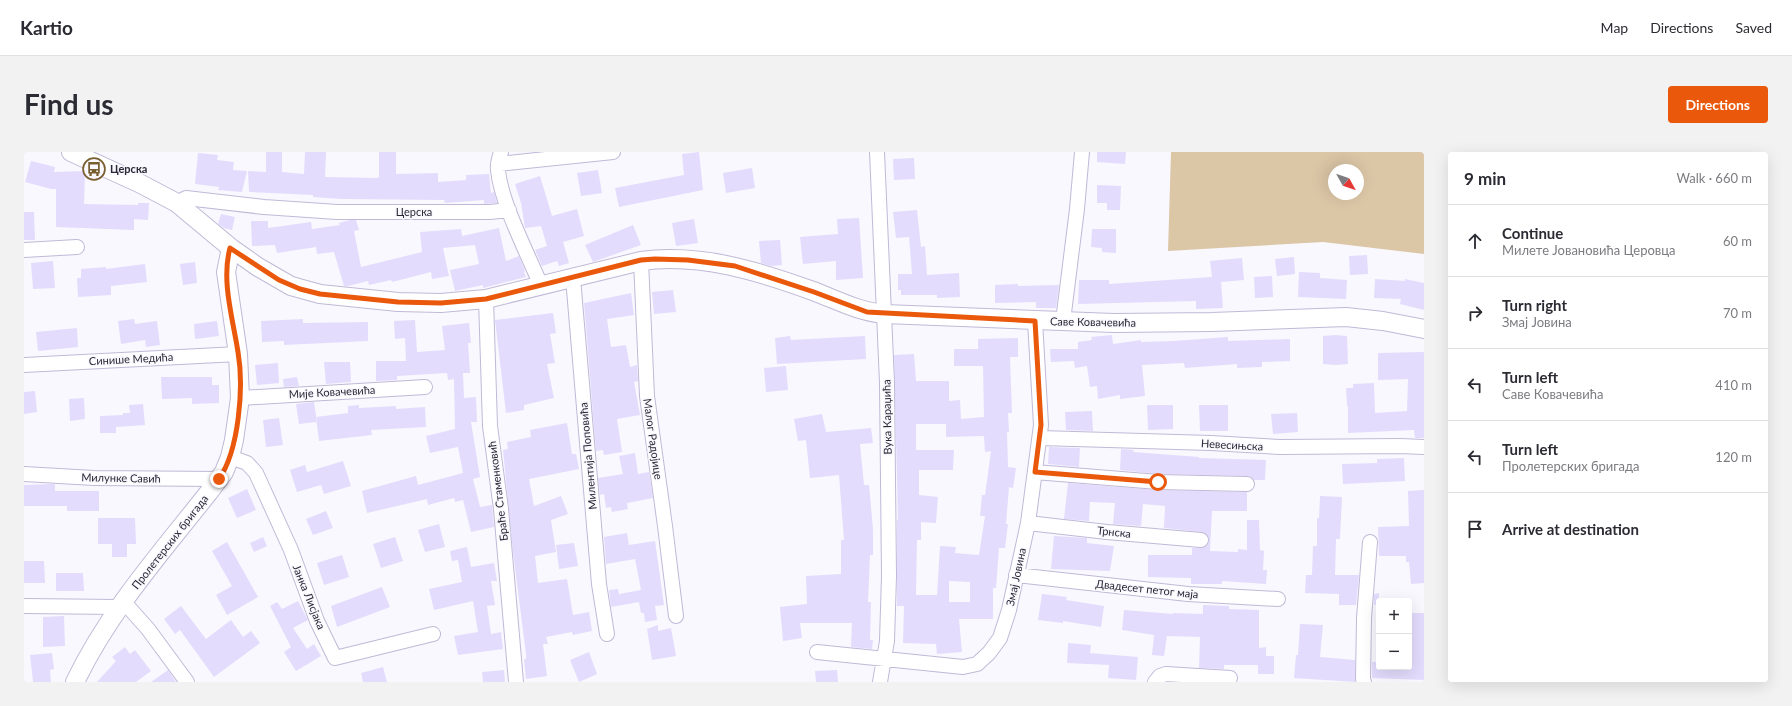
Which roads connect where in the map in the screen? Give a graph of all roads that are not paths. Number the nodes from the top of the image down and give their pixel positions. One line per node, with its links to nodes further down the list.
1 (71, 152): 6 (street, Саве Ковачевића)
2 (613, 152): 5 (street)
3 (877, 152): 15 (street, Вука Караџића)
4 (1082, 152): 17 (street)
5 (499, 158): 7 (street)
6 (177, 203): 7 (street, Церска); 9 (street, Саве Ковачевића)
7 (509, 210): 13 (street)
8 (78, 247): 10 (street)
9 (230, 248): 14 (street, Саве Ковачевића); 19 (street, Пролетерских бригада)
10 (24, 250)
11 (641, 260): 12 (street, Саве Ковачевића); 15 (street, Саве Ковачевића); 37 (street, Малог Радојице)
12 (573, 278): 13 (street, Саве Ковачевића); 39 (street, Милентија Поповића)
13 (541, 286): 14 (street, Саве Ковачевића)
14 (486, 299): 45 (street, Браће Стаменковић)
15 (885, 314): 16 (street, Саве Ковачевића); 41 (street, Вука Караџића)
16 (1035, 321): 17 (street, Саве Ковачевића); 23 (street, Змај Јовина)
17 (1063, 321): 18 (street, Саве Ковачевића)
18 (1424, 329)
19 (238, 354): 20 (street, Синише Медића); 22 (street, Пролетерских бригада)
20 (24, 365)
21 (425, 388): 22 (street, Мије Ковачевића)
22 (240, 398): 25 (street, Пролетерских бригада)
23 (1040, 438): 24 (street, Невесињска); 26 (street, Змај Јовина)
24 (1424, 448)
25 (230, 457): 28 (street, Пролетерских бригада); 38 (street, Јанка Лисјака)
26 (1035, 472): 29 (street); 30 (street, Змај Јовина)
27 (24, 474): 28 (street, Милунке Савић)
28 (219, 479): 35 (street, Пролетерских бригада)
29 (1247, 484)
30 (1028, 523): 31 (street, Трнска); 33 (street, Змај Јовина)
31 (1201, 540)
32 (1370, 542): 48 (street)
33 (1016, 575): 34 (street, Двадесет петог маја); 41 (street, Змај Јовина)
34 (1278, 599)
35 (121, 604): 36 (street); 43 (street, Пролетерских бригада); 44 (street)
36 (24, 606)
37 (676, 616)
38 (433, 634)
39 (607, 634)
40 (817, 652): 41 (street, Змај Јовина)
41 (884, 660): 46 (street, Вука Караџића)
42 (1230, 678): 47 (street)
43 (75, 682)
44 (187, 682)
45 (516, 682)
46 (880, 682)
47 (1155, 682)
48 (1364, 682)

